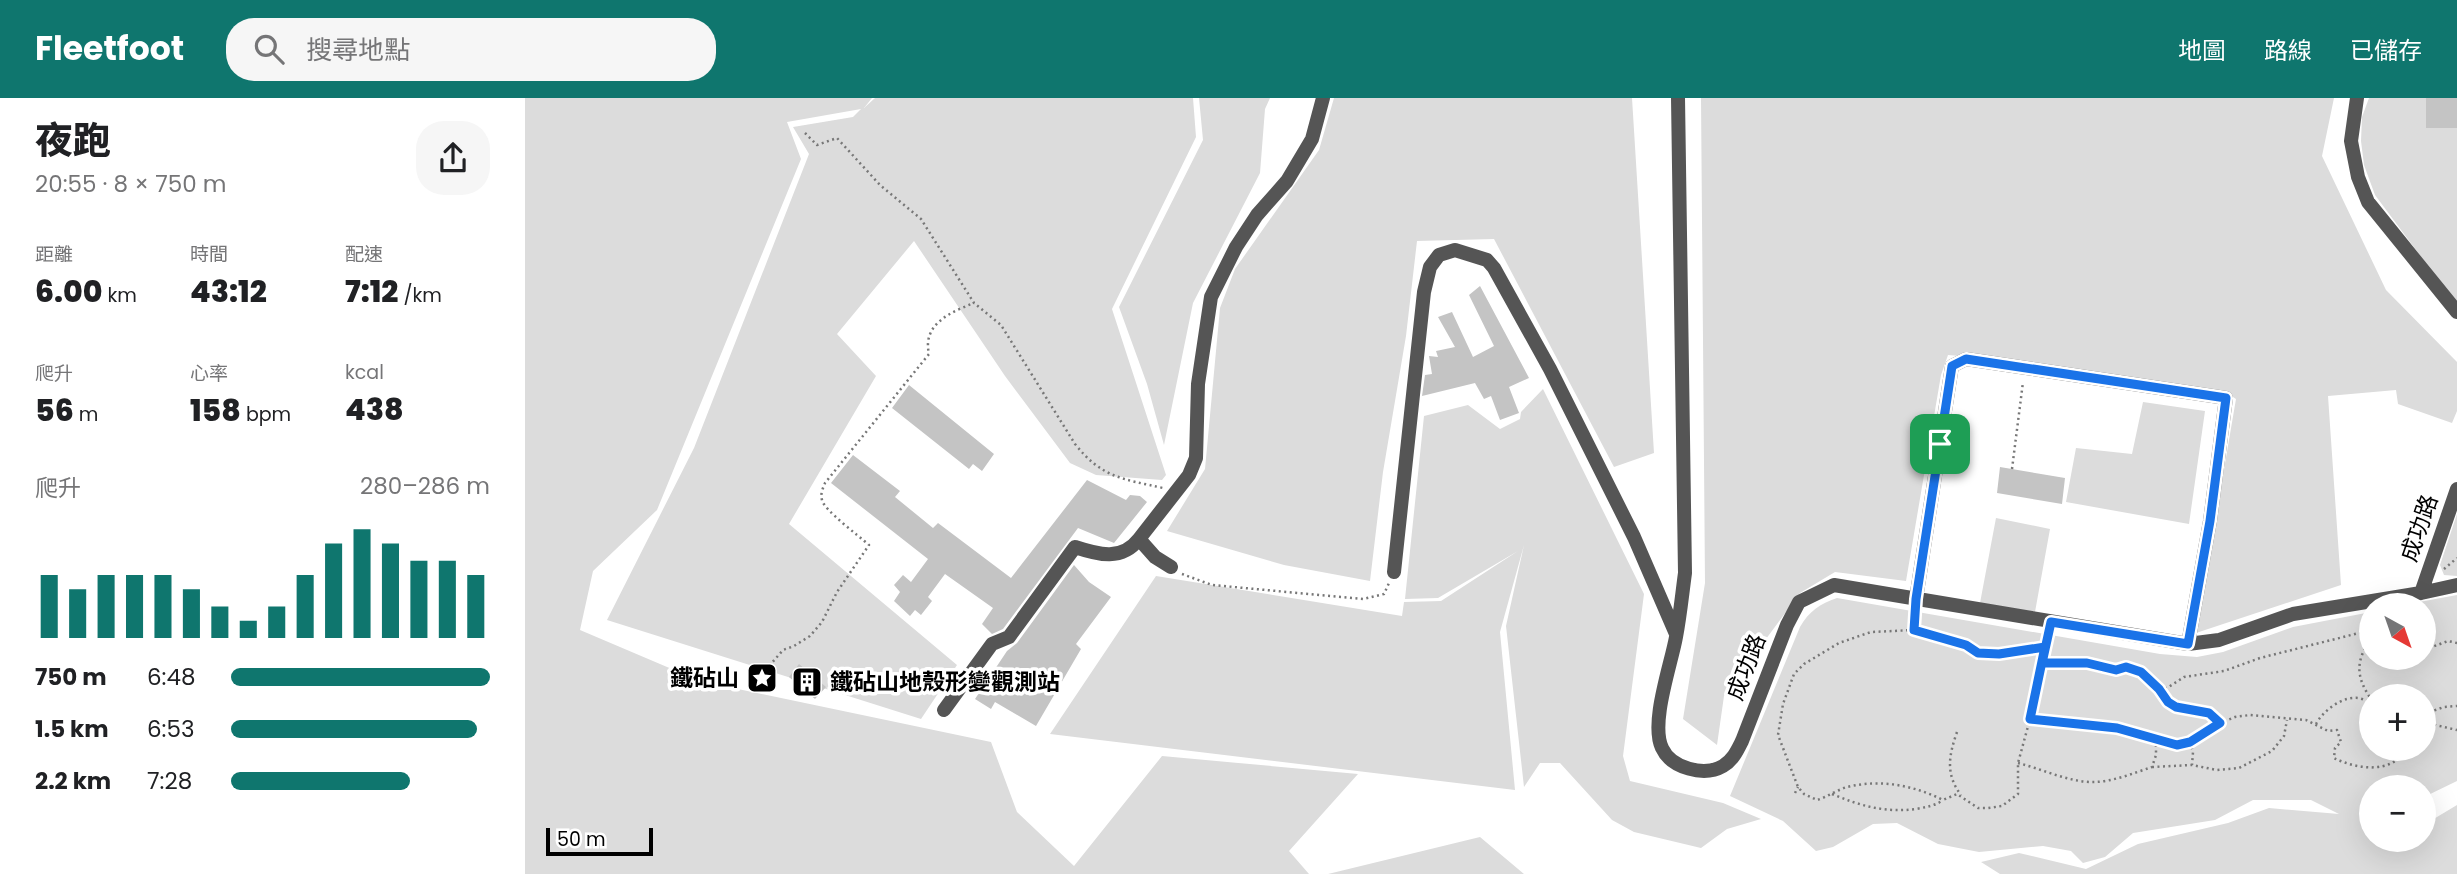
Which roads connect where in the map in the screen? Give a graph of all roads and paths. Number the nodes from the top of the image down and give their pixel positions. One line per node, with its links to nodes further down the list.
1 (1323, 98): 10 (street)
2 (1678, 98): 21 (street, 成功路)
3 (2357, 98): 6 (street)
4 (805, 133): 5 (path)
5 (974, 303): 10 (path); 29 (path)
6 (2457, 312)
7 (2025, 368): 8 (path); 16 (street); 23 (street)
8 (2012, 469)
9 (2457, 489): 15 (street, 成功路)
10 (1176, 492): 11 (street)
11 (1139, 539): 12 (street); 33 (street)
12 (1171, 567): 13 (path)
13 (1394, 572): 21 (street)
14 (2457, 584): 15 (street)
15 (2421, 593)
16 (1916, 599): 18 (street, 成功路); 19 (path); 21 (street, 成功路)
17 (2359, 603): 23 (street, 成功路)
18 (2051, 622): 23 (street, 成功路); 25 (path)
19 (1914, 630): 25 (path); 48 (path)
20 (2359, 633): 30 (path)
21 (1676, 636)
22 (2457, 643): 24 (path)
23 (2188, 644)
24 (2436, 646)
25 (2045, 647): 26 (path)
26 (2042, 663): 30 (path); 35 (path)
27 (2359, 666): 28 (path)
28 (2362, 684)
29 (761, 689)
30 (2159, 689): 37 (path)
31 (2359, 698): 38 (path)
32 (2457, 706): 34 (path)
33 (944, 710)
34 (2436, 710)
35 (2030, 719): 42 (path); 45 (path)
36 (2287, 720): 37 (path); 38 (path); 46 (path)
37 (2220, 723): 43 (path)
38 (2316, 724): 44 (path)
39 (2436, 725): 40 (path)
40 (2457, 730)
41 (1957, 732): 51 (path)
42 (2156, 739): 43 (path); 47 (path)
43 (2190, 742): 46 (path)
44 (2394, 761)
45 (2018, 763): 47 (path); 51 (path)
46 (2192, 765): 47 (path)
47 (2152, 767)
48 (1798, 787): 49 (path); 50 (path)
49 (1795, 793)
50 (1832, 794): 52 (path); 52 (path)
51 (1963, 797): 52 (path)
52 (1943, 800)

